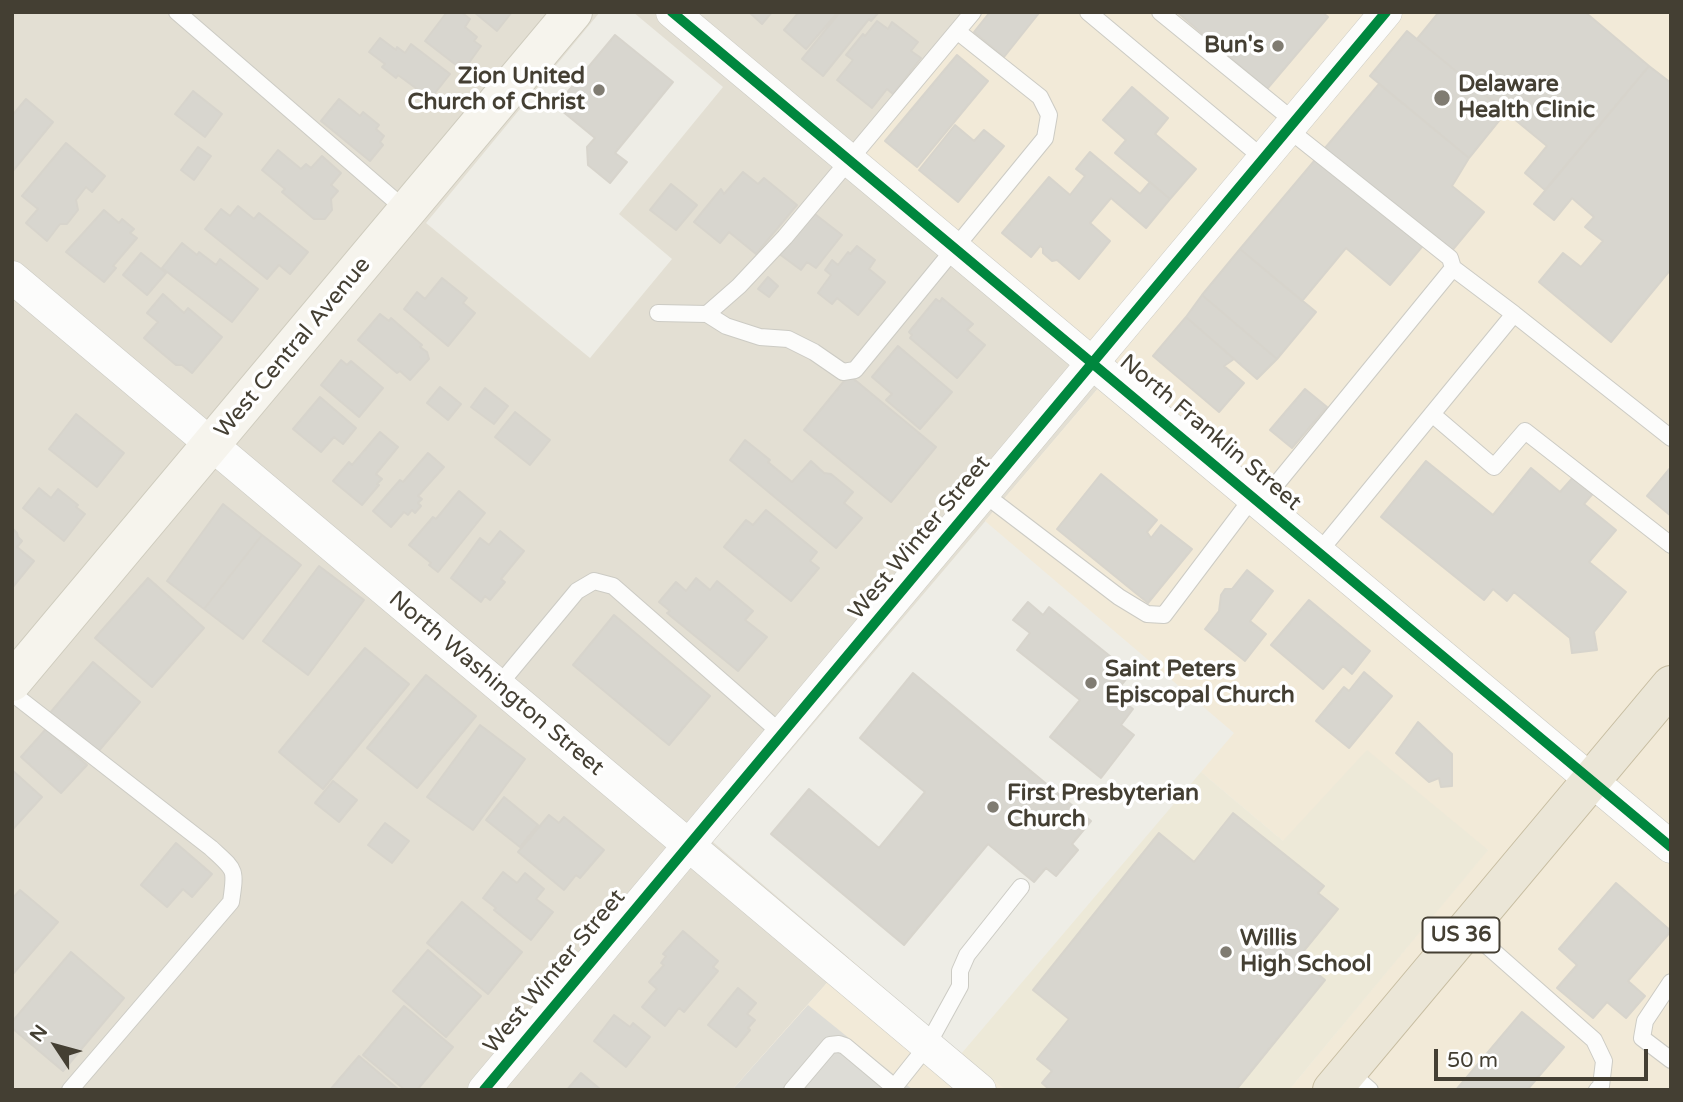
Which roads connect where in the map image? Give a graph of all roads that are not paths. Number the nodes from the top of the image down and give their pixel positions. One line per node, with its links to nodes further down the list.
1 (177, 12): 12 (lane)
2 (573, 12): 12 (main road, West Central Avenue)
3 (672, 12): 11 (street, North Franklin Street)
4 (1088, 12): 10 (lane)
5 (1160, 12): 9 (lane)
6 (1386, 12): 9 (street, West Winter Street)
7 (968, 14): 8 (lane)
8 (957, 31): 11 (lane); 13 (lane)
9 (1292, 126): 10 (street, West Winter Street); 14 (lane)
10 (1264, 159): 19 (street, West Winter Street)
11 (850, 160): 13 (street, North Franklin Street); 17 (lane)
12 (407, 211): 22 (main road, West Central Avenue)
13 (956, 248): 17 (lane); 19 (street, North Franklin Street)
14 (1453, 268): 18 (lane); 24 (lane)
15 (12, 278): 22 (street, North Washington Street)
16 (658, 313): 17 (lane)
17 (707, 314)
18 (1514, 314): 20 (lane); 21 (lane)
19 (1094, 363): 23 (street, West Winter Street); 24 (street, North Franklin Street)
20 (1432, 414): 25 (lane); 26 (lane)
21 (1671, 438)
22 (212, 445): 27 (main road, West Central Avenue); 29 (street, North Washington Street)
23 (984, 494): 24 (lane); 31 (street, West Winter Street)
24 (1257, 500): 26 (street, North Franklin Street)
25 (1671, 545)
26 (1319, 552): 32 (street, North Franklin Street)
27 (12, 682)
28 (1671, 685): 32 (highway, US 36)
29 (498, 686): 31 (lane); 33 (street, North Washington Street)
30 (12, 693): 42 (lane)
31 (782, 734): 33 (street, West Winter Street)
32 (1591, 780): 34 (street, North Franklin Street); 36 (highway, US 36)
33 (688, 846): 38 (street, North Washington Street); 43 (street, West Winter Street)
34 (1671, 847)
35 (1021, 887): 38 (lane)
36 (1467, 928): 40 (highway, US 36); 46 (lane)
37 (1671, 982): 39 (lane)
38 (927, 1046): 41 (lane); 45 (street, North Washington Street)
39 (1671, 1060)
40 (1350, 1083)
41 (893, 1088): 44 (lane)
42 (70, 1090)
43 (484, 1090)
44 (792, 1090)
45 (980, 1090)
46 (1597, 1090)

